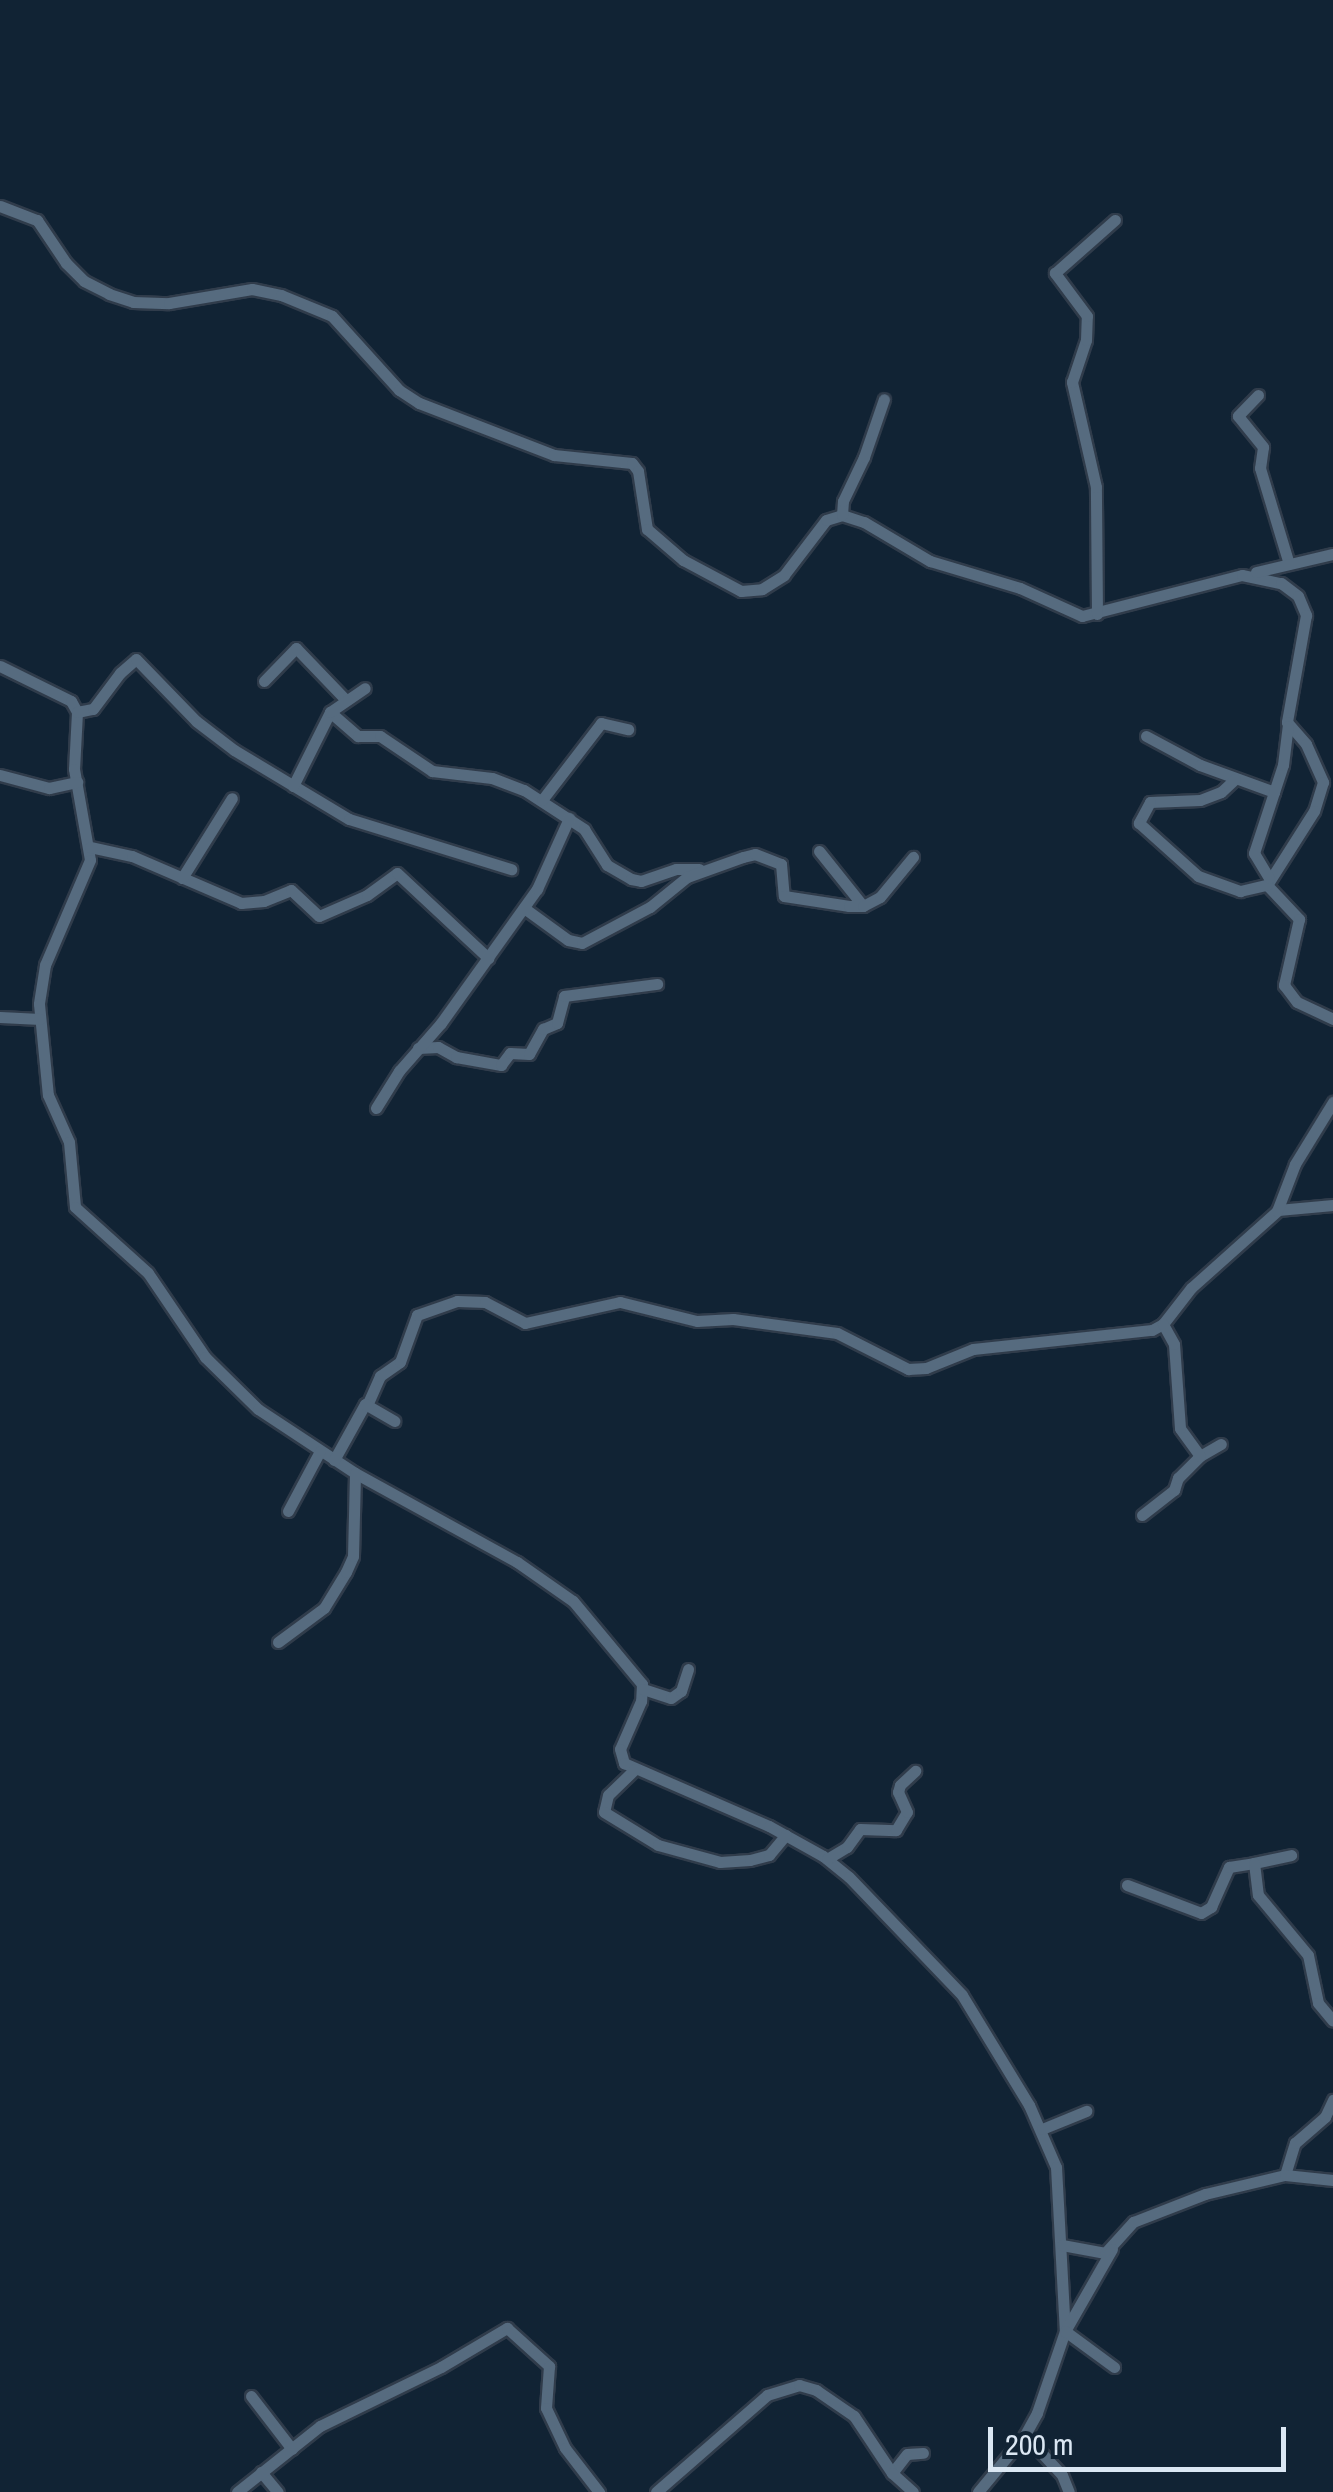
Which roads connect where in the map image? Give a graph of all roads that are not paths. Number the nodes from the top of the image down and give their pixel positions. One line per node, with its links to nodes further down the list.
1 (0, 206): 5 (street)
2 (1115, 220): 9 (street)
3 (1258, 395): 7 (street)
4 (884, 399): 5 (street)
5 (842, 515): 9 (street)
6 (1333, 554): 7 (street)
7 (1289, 564): 8 (street)
8 (1242, 576): 9 (street); 16 (street)
9 (1096, 614)
10 (0, 666): 14 (street)
11 (264, 680): 13 (street)
12 (366, 688): 13 (street)
13 (344, 698): 15 (street)
14 (77, 712): 21 (street); 22 (street)
15 (330, 712): 22 (street); 25 (street)
16 (1288, 726): 23 (street); 33 (street)
17 (628, 729): 25 (street)
18 (1146, 736): 20 (street)
19 (0, 775): 21 (street)
20 (1235, 779): 23 (street); 33 (street)
21 (77, 782): 27 (street)
22 (294, 786): 30 (street)
23 (1274, 792): 33 (street)
24 (232, 798): 32 (street)
25 (542, 800): 26 (street)
26 (569, 818): 31 (street); 35 (street)
27 (90, 847): 32 (street); 40 (street)
28 (819, 851): 34 (street)
29 (913, 857): 34 (street)
30 (511, 868)
31 (707, 870): 34 (street); 35 (street)
32 (182, 878): 36 (street)
33 (1268, 881): 39 (street)
34 (863, 906)
35 (524, 908): 36 (street)
36 (488, 958): 41 (street)
37 (657, 984): 41 (street)
38 (0, 1018): 40 (street)
39 (1333, 1018)
40 (40, 1019): 50 (street)
41 (418, 1048): 43 (street)
42 (1333, 1102): 45 (street)
43 (376, 1108)
44 (1333, 1205): 45 (street)
45 (1278, 1210): 46 (street)
46 (1164, 1324): 47 (street); 51 (street)
47 (368, 1403): 48 (street); 52 (street)
48 (395, 1420)
49 (1222, 1444): 51 (street)
50 (320, 1451): 52 (street); 54 (street)
51 (1200, 1456): 55 (street)
52 (334, 1460): 53 (street)
53 (354, 1473): 56 (street); 58 (street)
54 (288, 1511)
55 (1142, 1515)
56 (278, 1642)
57 (688, 1669): 58 (street)
58 (643, 1689): 59 (street)
59 (635, 1769): 61 (street); 61 (street)
60 (915, 1771): 63 (street)
61 (786, 1835): 63 (street)
62 (1291, 1855): 64 (street)
63 (827, 1859): 69 (street)
64 (1254, 1863): 65 (street); 66 (street)
65 (1126, 1885)
66 (1333, 2021)
67 (1333, 2100): 70 (street)
68 (1086, 2111): 69 (street)
69 (1042, 2129): 72 (street)
70 (1285, 2175): 71 (street); 73 (street)
71 (1333, 2180)
72 (1062, 2245): 73 (street); 74 (street)
73 (1112, 2249): 74 (street)
74 (1065, 2331): 75 (street); 77 (street)
75 (1114, 2367)
76 (251, 2396): 78 (street)
77 (1025, 2436): 87 (street); 88 (street)
78 (292, 2449): 80 (street); 84 (street)
79 (923, 2453): 81 (street)
80 (261, 2472): 82 (street); 83 (street)
81 (892, 2473): 85 (street); 86 (street)
82 (237, 2492)
83 (278, 2492)
84 (599, 2492)
85 (656, 2492)
86 (913, 2492)
87 (978, 2492)
88 (1069, 2492)

